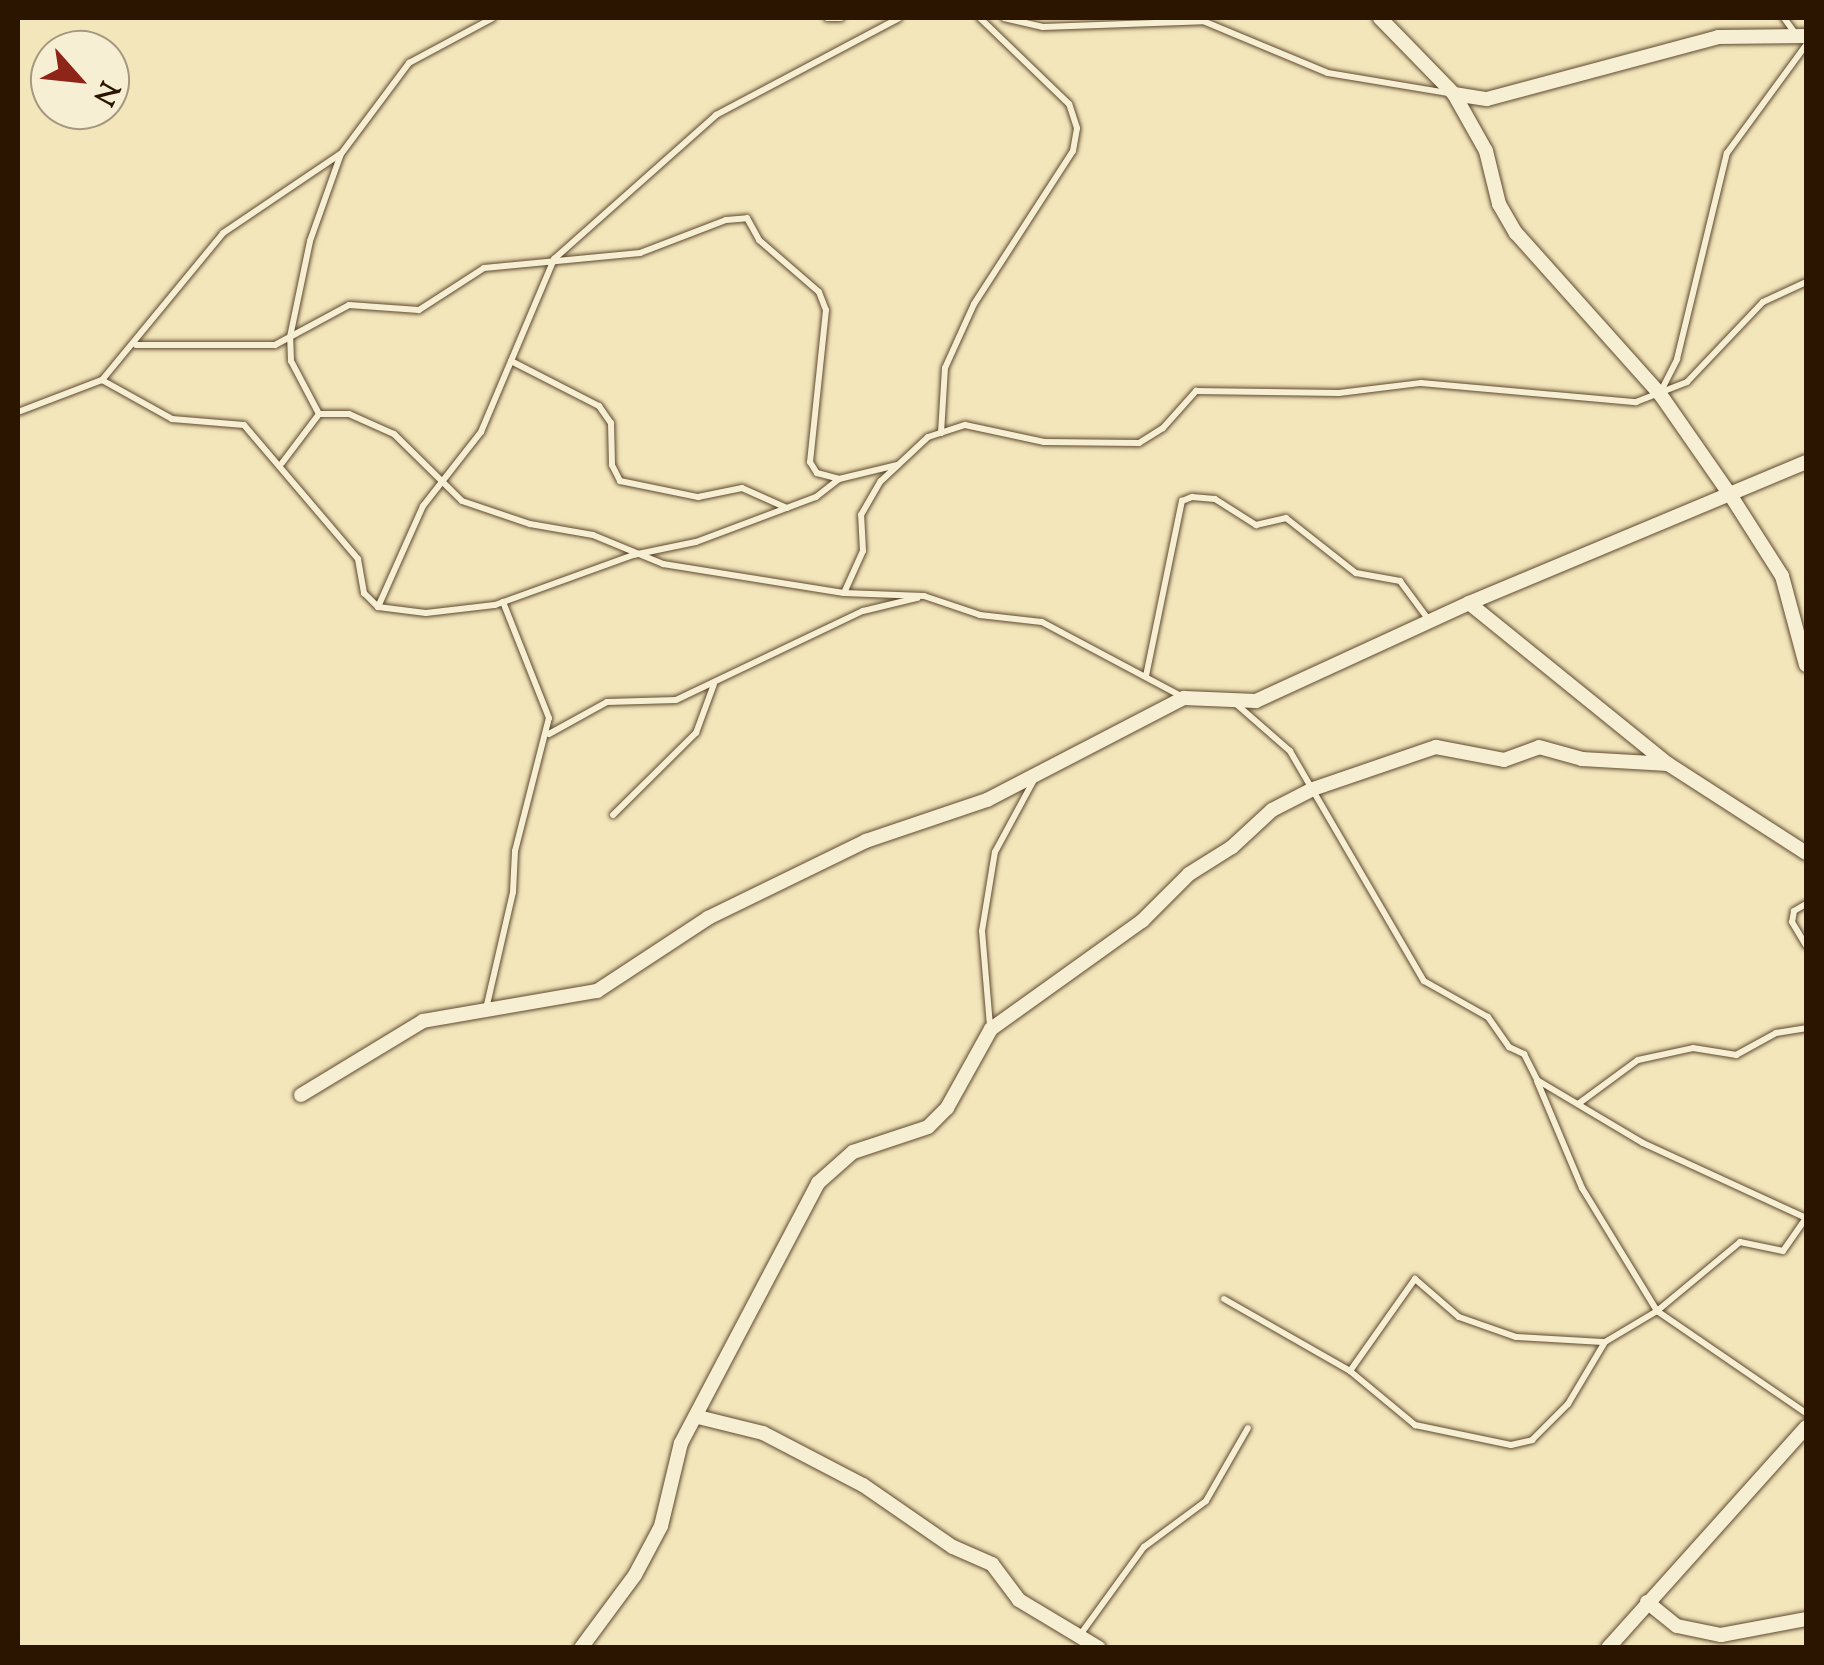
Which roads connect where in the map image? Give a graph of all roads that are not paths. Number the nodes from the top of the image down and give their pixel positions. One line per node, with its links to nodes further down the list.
1 (494, 18): 11 (lane)
2 (827, 18): 3 (lane)
3 (841, 18)
4 (899, 18): 12 (lane)
5 (980, 18): 21 (lane)
6 (1004, 18): 10 (lane)
7 (1380, 18): 10 (street)
8 (1784, 18): 9 (lane)
9 (1803, 39): 10 (street); 18 (lane)
10 (1454, 94): 18 (street)
11 (341, 154): 14 (lane); 15 (lane)
12 (554, 259): 14 (lane); 16 (lane); 25 (lane)
13 (1806, 282): 18 (lane)
14 (290, 337): 15 (lane); 20 (lane)
15 (136, 345): 17 (lane)
16 (511, 360): 26 (lane); 28 (lane)
17 (102, 380): 19 (lane); 23 (lane)
18 (1660, 394): 21 (lane); 27 (street)
19 (18, 412)
20 (318, 414): 23 (lane); 26 (lane)
21 (940, 433): 24 (lane)
22 (1806, 462): 27 (street)
23 (282, 463): 34 (lane)
24 (898, 464): 25 (lane); 30 (lane)
25 (839, 479): 28 (lane)
26 (440, 483): 29 (lane); 34 (lane)
27 (1731, 496): 33 (street); 36 (street)
28 (787, 508): 29 (lane)
29 (633, 555): 30 (lane); 32 (lane)
30 (844, 594): 31 (lane)
31 (924, 596): 37 (lane); 38 (lane)
32 (503, 602): 34 (lane); 41 (lane)
33 (1469, 603): 35 (street); 42 (street)
34 (378, 607)
35 (1430, 621): 37 (lane); 40 (street)
36 (1806, 665)
37 (1146, 676): 39 (lane)
38 (714, 682): 41 (lane); 45 (lane)
39 (1184, 698): 40 (street); 43 (street)
40 (1235, 704): 44 (lane)
41 (548, 734): 49 (lane)
42 (1668, 764): 44 (street); 46 (street)
43 (1037, 774): 49 (street); 51 (lane)
44 (1313, 789): 51 (street); 52 (lane)
45 (613, 815)
46 (1806, 853)
47 (1806, 904): 48 (lane)
48 (1806, 945)
49 (486, 1010): 53 (street)
50 (1806, 1028): 54 (lane)
51 (990, 1029): 61 (street)
52 (1537, 1080): 54 (lane); 57 (lane)
53 (300, 1095)
54 (1578, 1104): 55 (lane)
55 (1806, 1218): 57 (lane)
56 (1224, 1300): 59 (lane)
57 (1657, 1311): 58 (lane); 60 (lane)
58 (1604, 1342): 59 (lane); 59 (lane)
59 (1350, 1371)
60 (1806, 1413)
61 (698, 1418): 66 (street); 67 (street)
62 (1248, 1428): 66 (lane)
63 (1806, 1428): 64 (street)
64 (1648, 1602): 65 (street); 69 (street)
65 (1806, 1619)
66 (1079, 1636): 68 (street)
67 (581, 1648)
68 (1099, 1648)
69 (1608, 1648)

